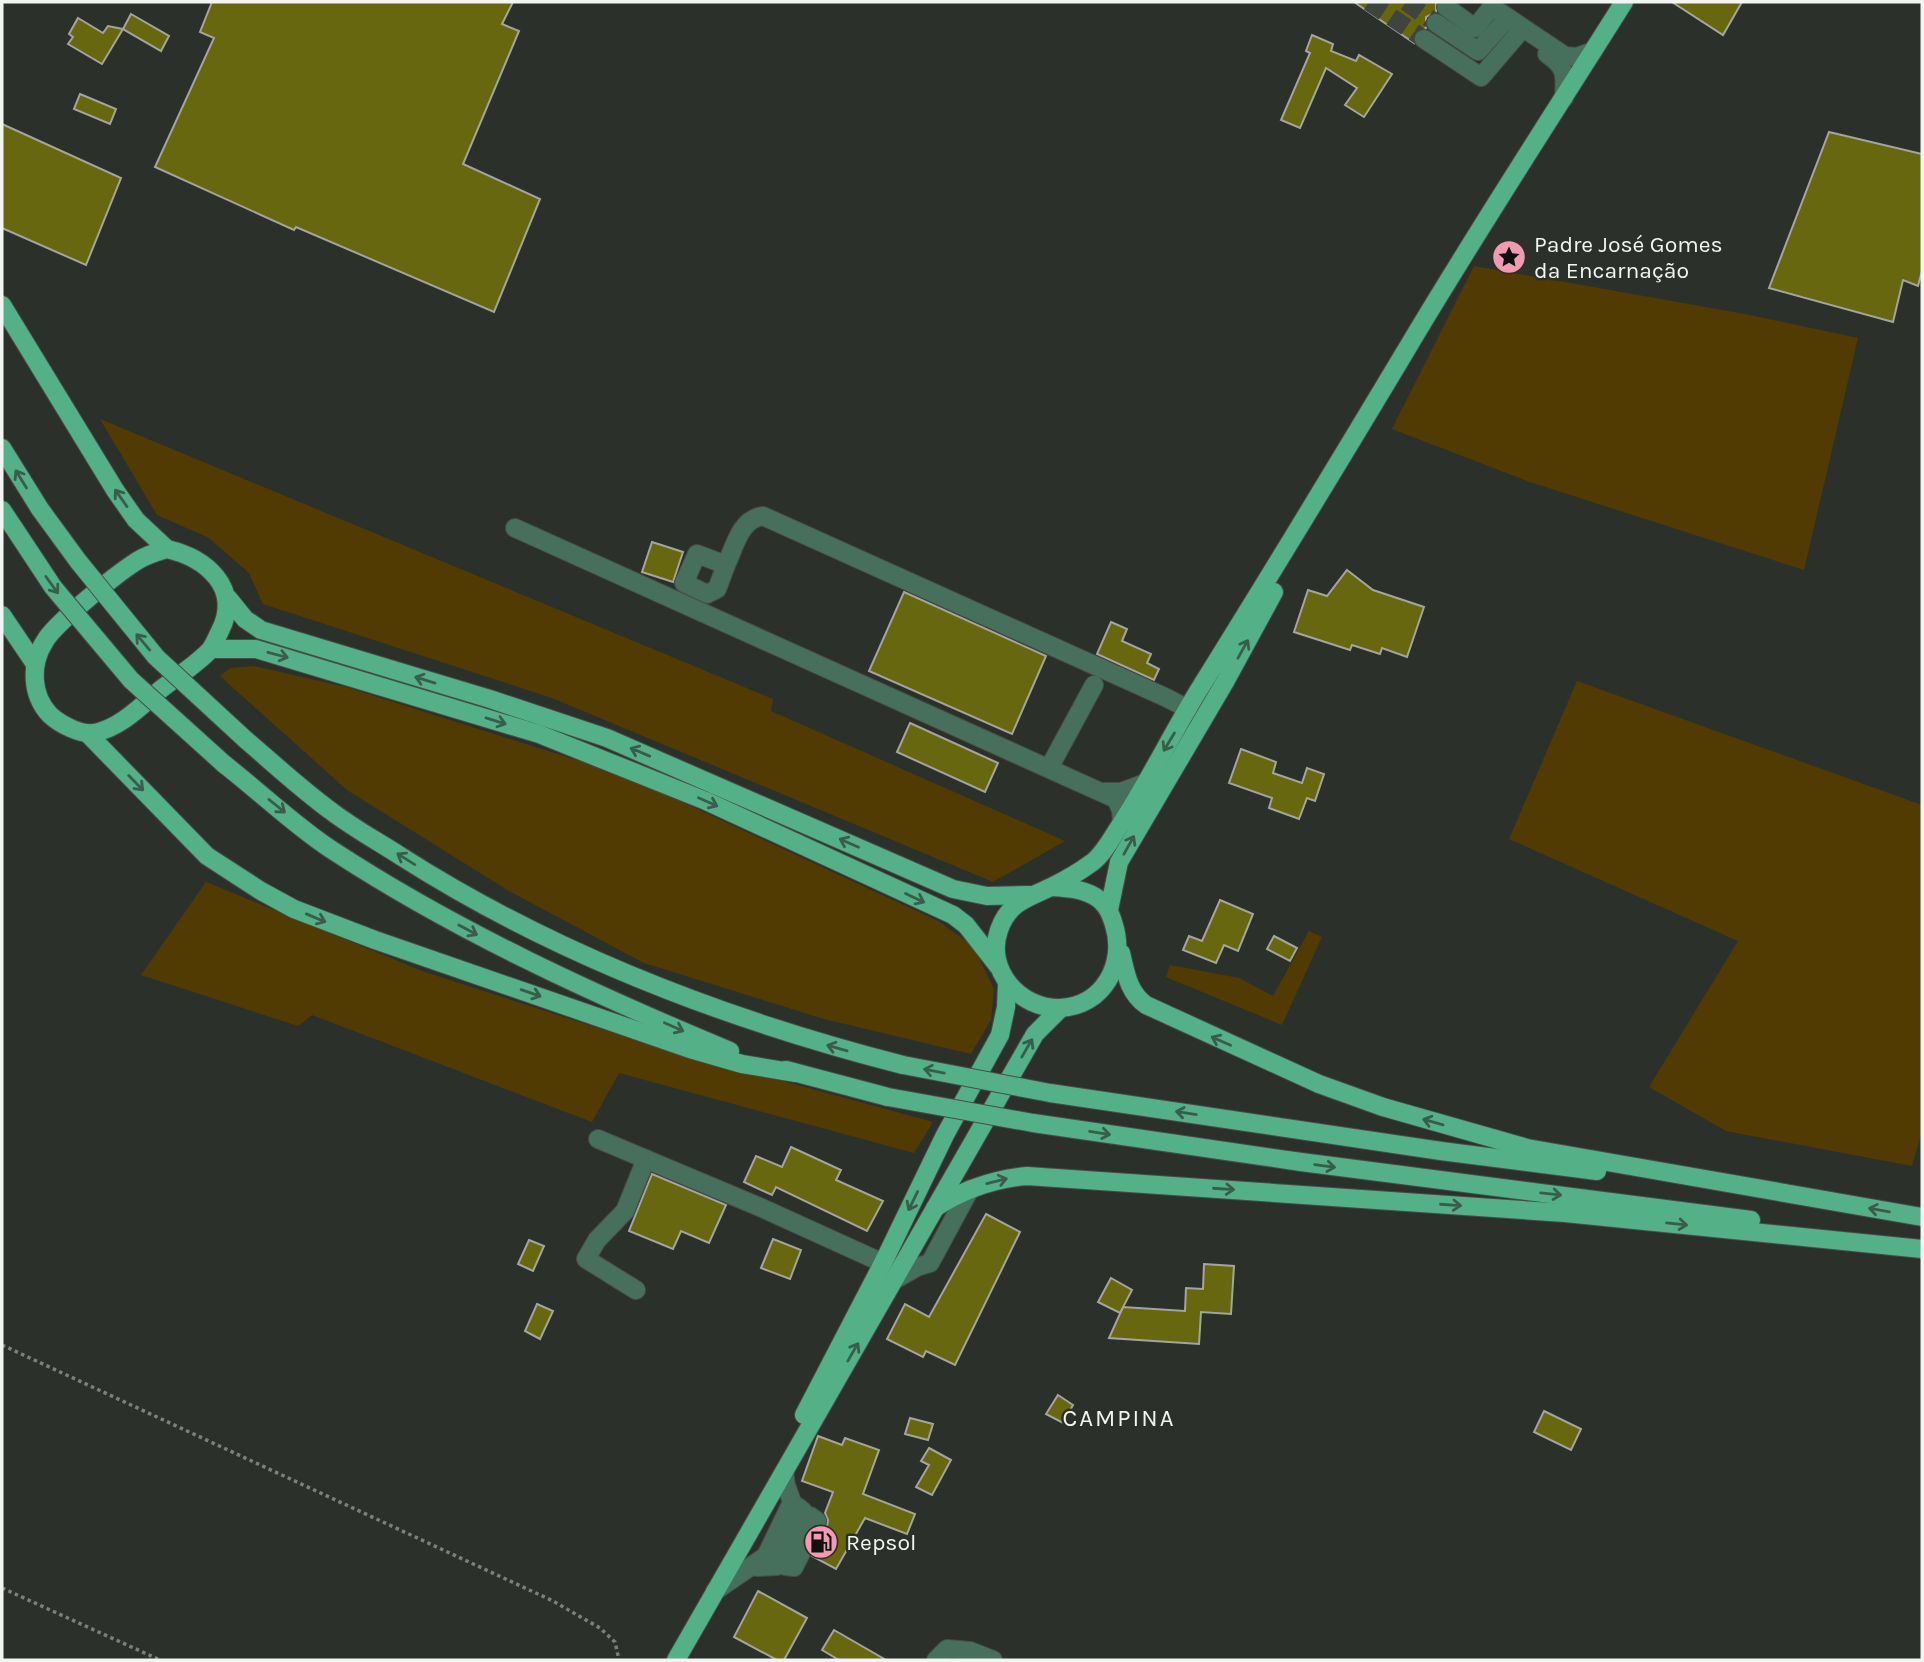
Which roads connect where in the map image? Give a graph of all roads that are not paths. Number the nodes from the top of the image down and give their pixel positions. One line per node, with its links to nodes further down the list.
1 (1472, 2): 3 (street)
2 (1624, 2): 4 (main road)
3 (1506, 22): 3 (street); 4 (street)
4 (1575, 59): 7 (main road)
5 (2, 305): 10 (main road, one-way to 5)
6 (2, 448): 33 (main road, one-way to 6, bridge)
7 (1347, 448): 17 (main road); 25 (main road, one-way to 7)
8 (2, 510): 29 (main road, one-way to 29, bridge)
9 (515, 528): 19 (street)
10 (167, 548): 12 (main road); 15 (main road)
11 (726, 565): 17 (street)
12 (228, 598): 14 (main road); 24 (main road, one-way to 12)
13 (2, 615): 15 (main road)
14 (211, 649): 18 (main road); 27 (main road, one-way to 27)
15 (35, 664): 18 (main road)
16 (1094, 685): 19 (street)
17 (1188, 709): 20 (main road, one-way to 20)
18 (89, 734): 29 (main road, one-way to 29)
19 (1049, 768): 21 (street)
20 (1145, 783): 21 (street); 22 (main road)
21 (1101, 792): 22 (street)
22 (1122, 822): 23 (main road)
23 (1052, 887): 24 (main road); 25 (main road)
24 (1029, 895): 27 (main road)
25 (1109, 910): 26 (main road)
26 (1115, 929): 28 (main road); 33 (main road, one-way to 26)
27 (1003, 976): 28 (main road); 37 (main road, one-way to 37)
28 (1061, 1008): 34 (main road, one-way to 28)
29 (796, 1073): 36 (main road, one-way to 36, bridge)
30 (598, 1139): 31 (street)
31 (646, 1159): 37 (street); 39 (street)
32 (970, 1189): 34 (main road); 36 (main road, one-way to 36); 38 (street)
33 (1836, 1202): 35 (main road, one-way to 33)
34 (935, 1208): 38 (main road)
35 (1922, 1217)
36 (1922, 1247)
37 (883, 1263): 44 (main road)
38 (896, 1279): 40 (main road, one-way to 38)
39 (636, 1290)
40 (784, 1472): 41 (street); 43 (main road)
41 (801, 1509): 42 (street); 42 (street)
42 (749, 1570): 43 (street)
43 (715, 1591): 44 (main road)
44 (697, 1623): 45 (main road)
45 (675, 1657)
46 (936, 1660): 47 (street)
47 (993, 1660)

